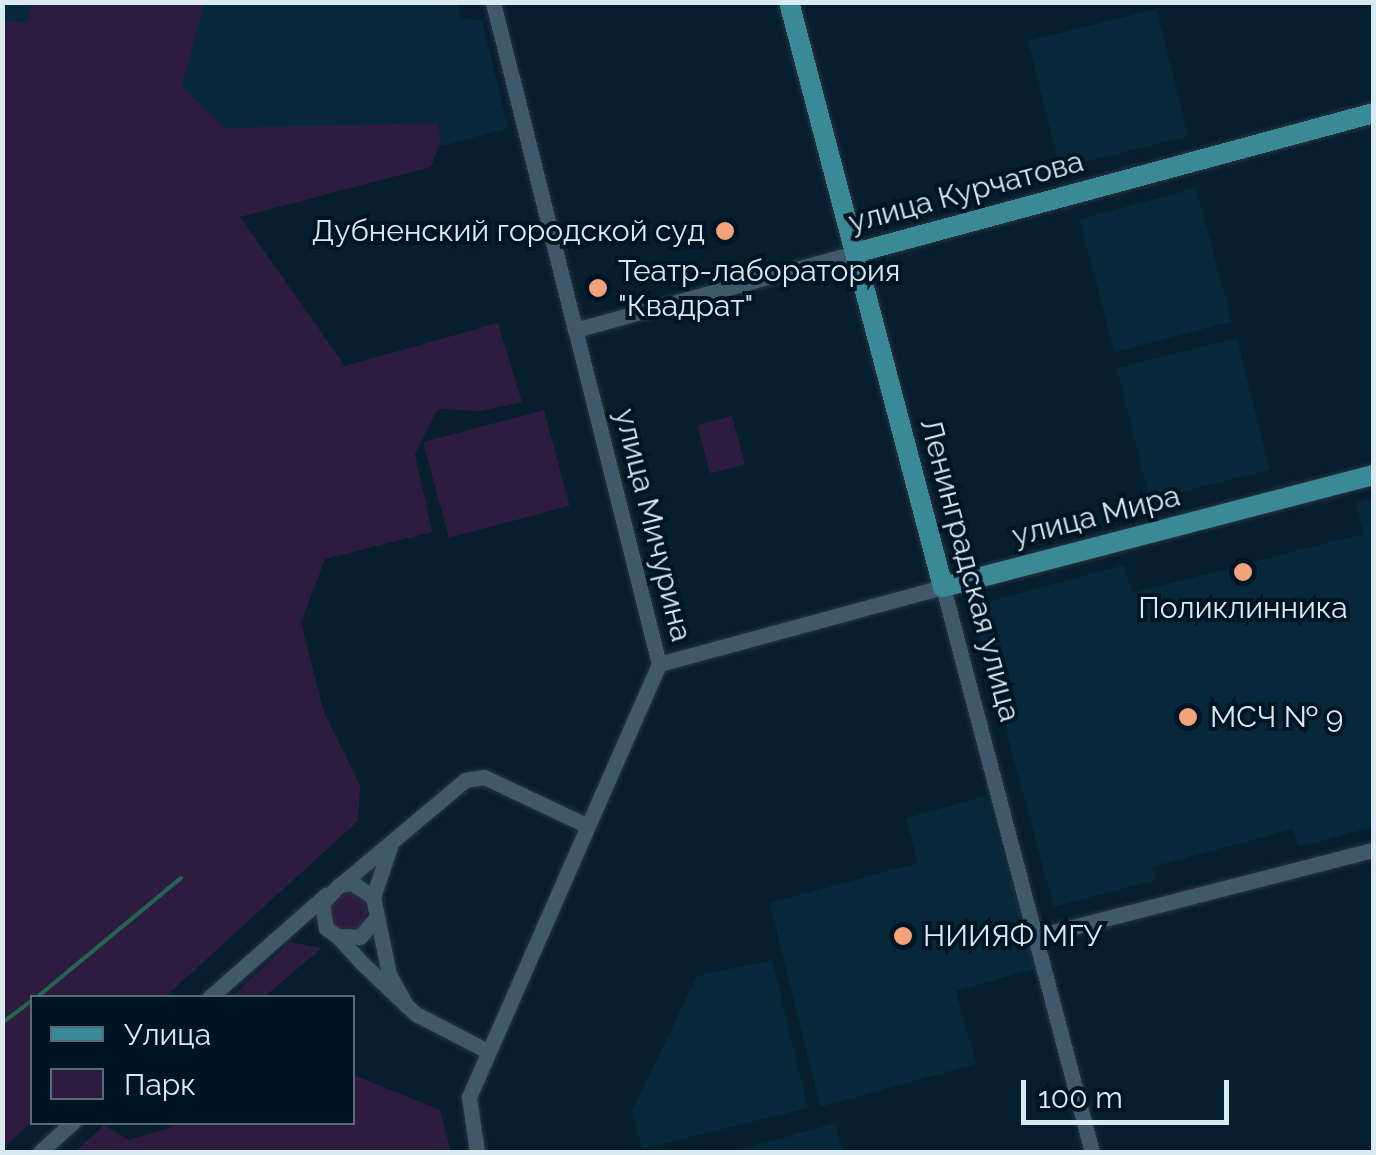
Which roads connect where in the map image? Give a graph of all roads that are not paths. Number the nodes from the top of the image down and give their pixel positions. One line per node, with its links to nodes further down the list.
1 (493, 2): 5 (street, улица Мичурина)
2 (789, 2): 4 (main road, Ленинградская улица)
3 (1374, 112): 4 (main road, улица Курчатова)
4 (855, 253): 5 (street, улица Курчатова); 7 (main road, Ленинградская улица)
5 (575, 330): 8 (street, улица Мичурина)
6 (1374, 475): 7 (main road, улица Мира)
7 (944, 586): 8 (street, улица Мира); 17 (street, Ленинградская улица)
8 (659, 664): 9 (street, улица Мичурина)
9 (586, 825): 10 (street); 20 (street, улица Мичурина)
10 (390, 846): 12 (street); 13 (street)
11 (1374, 850): 17 (street)
12 (334, 888): 13 (street); 15 (street); 16 (street)
13 (373, 897): 14 (street)
14 (376, 918): 15 (street); 19 (street)
15 (331, 932): 16 (street); 19 (street)
16 (276, 935): 18 (street)
17 (1034, 937): 24 (street, Ленинградская улица)
18 (212, 995)
19 (406, 1006): 20 (street)
20 (487, 1051): 23 (street, улица Мичурина)
21 (70, 1125): 22 (street)
22 (40, 1152)
23 (476, 1152)
24 (1092, 1152)

